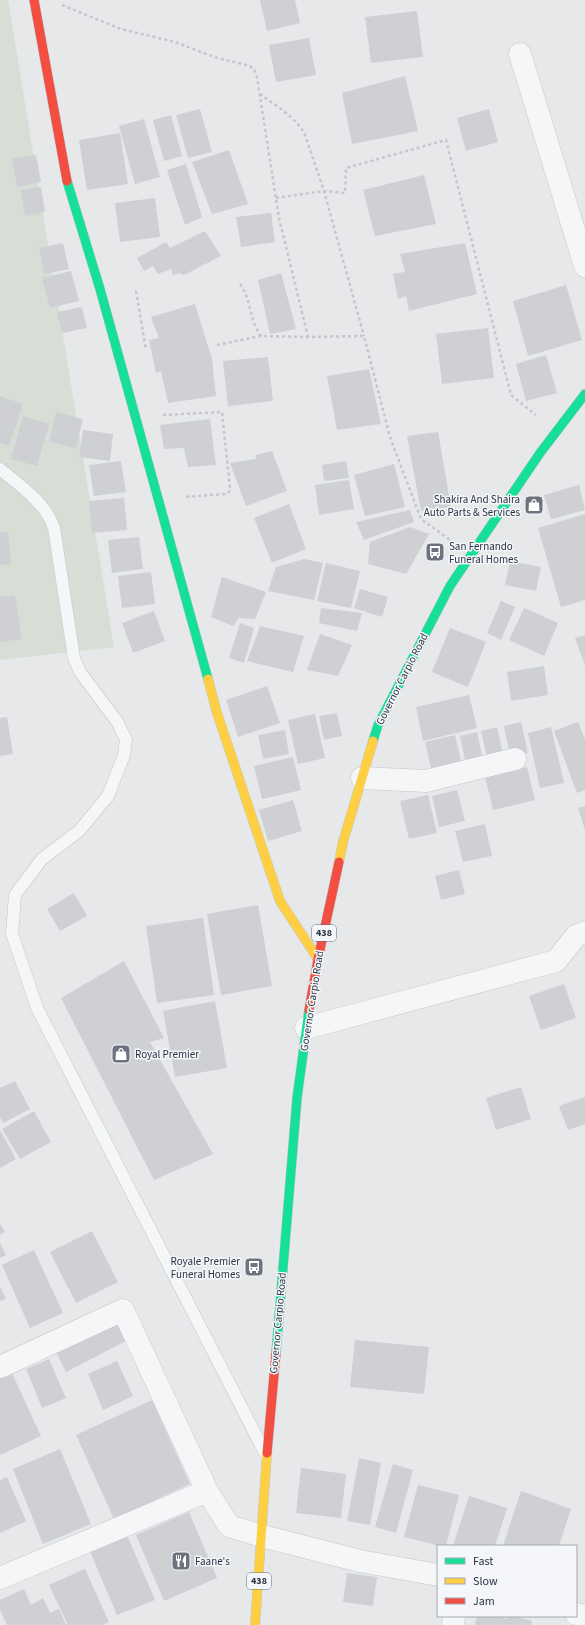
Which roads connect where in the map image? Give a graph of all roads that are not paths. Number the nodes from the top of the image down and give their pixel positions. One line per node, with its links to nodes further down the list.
1 (34, 0): 9 (main road)
2 (520, 54): 3 (street)
3 (585, 266)
4 (585, 394): 7 (main road, Governor Carpio Road / 438)
5 (0, 468): 12 (lane)
6 (515, 759): 7 (street)
7 (362, 778): 9 (main road, Governor Carpio Road / 438)
8 (585, 932): 10 (street)
9 (318, 958): 10 (main road, Governor Carpio Road / 438)
10 (306, 1028): 12 (main road, Governor Carpio Road / 438)
11 (0, 1367): 13 (street)
12 (267, 1457): 14 (main road, Governor Carpio Road / 438)
13 (207, 1491): 14 (street); 16 (street)
14 (262, 1536): 15 (street); 17 (main road, Governor Carpio Road / 438)
15 (437, 1575)
16 (0, 1578)
17 (255, 1625)

